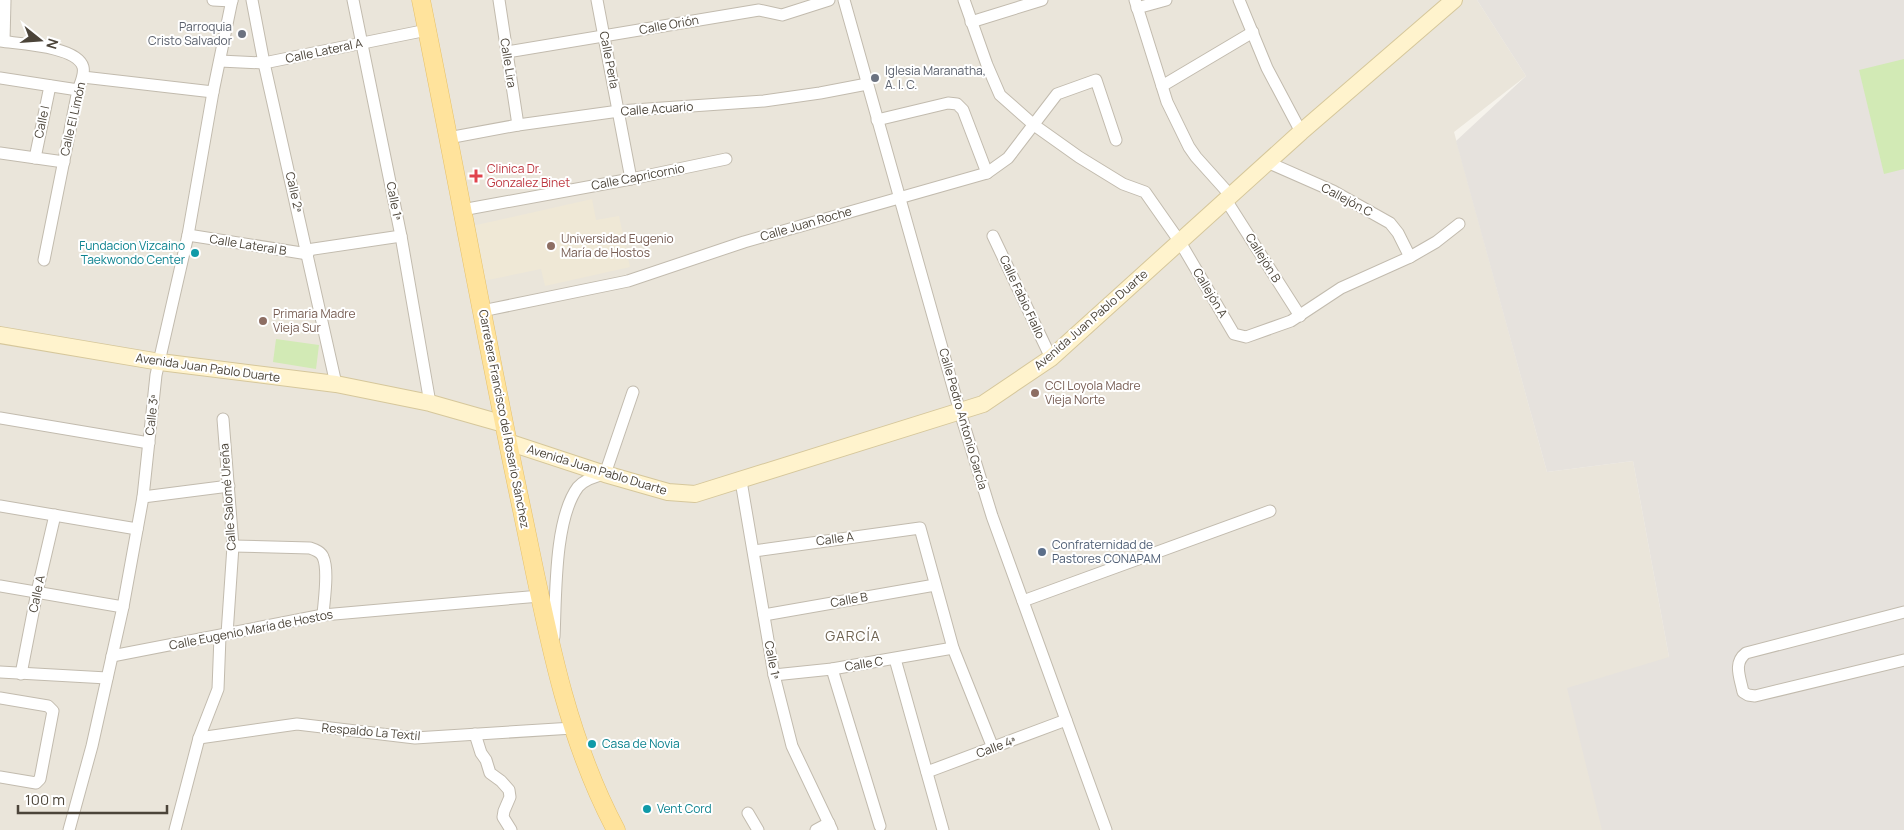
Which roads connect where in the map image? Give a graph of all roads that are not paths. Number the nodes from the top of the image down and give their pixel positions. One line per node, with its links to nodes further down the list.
1 (5, 0): 21 (street)
2 (212, 0): 15 (street)
3 (252, 0): 25 (street, Calle 2ª)
4 (353, 0): 22 (street, Calle 1ª)
5 (421, 0): 18 (main road, Carretera Francisco del Rosario Sánchez)
6 (499, 0): 23 (street, Calle Lira)
7 (597, 0): 20 (street, Calle Perla)
8 (829, 0): 20 (street, Calle Orión)
9 (844, 0): 28 (street, Calle Pedro Antonio García)
10 (964, 0): 17 (street, Callejón A)
11 (1042, 0): 17 (street)
12 (1166, 0): 16 (street)
13 (1239, 0): 19 (street)
14 (1454, 0): 37 (main road, Avenida Juan Pablo Duarte)
15 (232, 1): 24 (street, Calle 3ª)
16 (1136, 4): 30 (street, Callejón B)
17 (971, 22): 35 (street, Callejón A)
18 (427, 30): 22 (street, Calle Lateral A); 38 (main road, Carretera Francisco del Rosario Sánchez)
19 (1253, 32): 30 (street); 37 (street)
20 (604, 36): 23 (street, Calle Orión); 33 (street, Calle Perla)
21 (2, 41): 26 (street, Calle El Limón)
22 (362, 42): 25 (street, Calle Lateral A); 52 (street, Calle 1ª)
23 (506, 52): 36 (street, Calle Lira)
24 (220, 61): 25 (street, Calle Lateral A); 32 (street, Calle 3ª)
25 (264, 63): 55 (street, Calle 2ª)
26 (83, 77): 31 (street, Calle El Limón); 32 (street)
27 (0, 78): 29 (street)
28 (867, 84): 33 (street, Calle Acuario); 34 (street, Calle Pedro Antonio García)
29 (50, 86): 31 (street); 41 (street, Calle I)
30 (1162, 86): 48 (street, Callejón B)
31 (78, 90): 43 (street, Calle El Limón)
32 (212, 92): 51 (street, Calle 3ª)
33 (619, 111): 36 (street, Calle Acuario); 46 (street, Calle Perla)
34 (877, 120): 45 (street); 47 (street, Calle Pedro Antonio García)
35 (1034, 124): 39 (street, Calle Juan Roche); 45 (street, Calle Juan Roche); 54 (street, Callejón A)
36 (518, 125): 38 (street, Calle Acuario)
37 (1301, 132): 44 (main road, Avenida Juan Pablo Duarte)
38 (448, 138): 49 (main road, Carretera Francisco del Rosario Sánchez)
39 (1116, 140)
40 (0, 153): 41 (street)
41 (35, 158): 43 (street)
42 (726, 159): 46 (street, Calle Capricornio)
43 (64, 162): 57 (street, Calle El Limón)
44 (1267, 162): 48 (main road, Avenida Juan Pablo Duarte); 56 (street, Callejón C)
45 (987, 173): 47 (street, Calle Juan Roche)
46 (631, 179): 49 (street, Calle Capricornio)
47 (899, 198): 58 (street, Calle Juan Roche); 66 (street, Calle Pedro Antonio García)
48 (1229, 198): 54 (main road, Avenida Juan Pablo Duarte); 59 (street, Callejón B)
49 (462, 210): 58 (main road, Carretera Francisco del Rosario Sánchez)
50 (1458, 224): 56 (street)
51 (188, 235): 55 (street, Calle Lateral B); 62 (street, Calle 3ª)
52 (401, 236): 55 (street, Calle Lateral B); 65 (street, Calle 1ª)
53 (993, 236): 61 (street, Calle Fabio Fiallo)
54 (1180, 242): 59 (street, Callejón A); 61 (main road, Avenida Juan Pablo Duarte)
55 (308, 252): 63 (street, Calle 2ª)
56 (1410, 257): 59 (street)
57 (44, 260)
58 (482, 312): 69 (main road, Carretera Francisco del Rosario Sánchez)
59 (1300, 316)
60 (0, 336): 62 (main road, Avenida Juan Pablo Duarte)
61 (1050, 358): 66 (main road, Avenida Juan Pablo Duarte)
62 (160, 362): 63 (main road, Avenida Juan Pablo Duarte); 71 (street, Calle 3ª)
63 (336, 384): 65 (main road, Avenida Juan Pablo Duarte)
64 (633, 392): 72 (street)
65 (430, 403): 69 (main road, Avenida Juan Pablo Duarte)
66 (960, 412): 73 (main road, Avenida Juan Pablo Duarte); 86 (street, Calle Pedro Antonio García)
67 (0, 418): 71 (street)
68 (223, 419): 74 (street, Calle Salomé Ureña)
69 (504, 424): 70 (main road, Carretera Francisco del Rosario Sánchez)
70 (508, 442): 72 (main road, Avenida Juan Pablo Duarte); 85 (main road, Carretera Francisco del Rosario Sánchez)
71 (149, 443): 75 (street, Calle 3ª)
72 (605, 474): 73 (main road, Avenida Juan Pablo Duarte); 94 (street)
73 (741, 481): 81 (street, Calle 1ª)
74 (229, 486): 75 (street); 80 (street, Calle Salomé Ureña)
75 (143, 497): 79 (street, Calle 3ª)
76 (0, 506): 78 (street)
77 (1270, 511): 86 (street)
78 (55, 515): 79 (street); 84 (street, Calle A)
79 (137, 529): 87 (street, Calle 3ª)
80 (233, 546): 89 (street); 91 (street, Calle Salomé Ureña)
81 (754, 551): 82 (street, Calle A); 90 (street, Calle 1ª)
82 (935, 585): 90 (street, Calle B); 92 (street)
83 (0, 586): 84 (street)
84 (37, 592): 87 (street); 99 (street, Calle A)
85 (540, 596): 89 (street, Calle Eugenio María de Hostos); 94 (main road, Carretera Francisco del Rosario Sánchez)
86 (1023, 601): 103 (street, Calle Pedro Antonio García)
87 (123, 607): 93 (street, Calle 3ª)
88 (1904, 612): 96 (street)
89 (323, 614): 91 (street, Calle Eugenio María de Hostos)
90 (764, 615): 100 (street, Calle 1ª)
91 (223, 635): 93 (street, Calle Eugenio María de Hostos); 106 (street, Calle Salomé Ureña)
92 (953, 648): 95 (street, Calle C); 107 (street)
93 (112, 656): 101 (street, Calle 3ª)
94 (553, 656): 104 (main road, Carretera Francisco del Rosario Sánchez)
95 (895, 659): 97 (street, Calle C); 108 (street)
96 (1904, 660)
97 (832, 669): 100 (street, Calle C); 112 (street)
98 (0, 672): 99 (street)
99 (21, 674): 101 (street)
100 (774, 675): 111 (street, Calle 1ª)
101 (107, 678): 113 (street, Calle 3ª)
102 (0, 698): 109 (street)
103 (1066, 720): 107 (street, Calle 4ª); 120 (street, Calle Pedro Antonio García)
104 (573, 728): 105 (street, Respaldo La Textil); 116 (main road, Carretera Francisco del Rosario Sánchez)
105 (474, 734): 106 (street, Respaldo La Textil); 115 (street)
106 (200, 738): 114 (street, Calle Salomé Ureña)
107 (993, 748): 108 (street, Calle 4ª)
108 (927, 772): 119 (street)
109 (0, 777)
110 (748, 813): 117 (street)
111 (830, 826): 118 (street)
112 (880, 826)
113 (74, 828)
114 (175, 830)
115 (511, 830)
116 (616, 830)
117 (758, 830)
118 (816, 830)
119 (943, 830)
120 (1106, 830)

